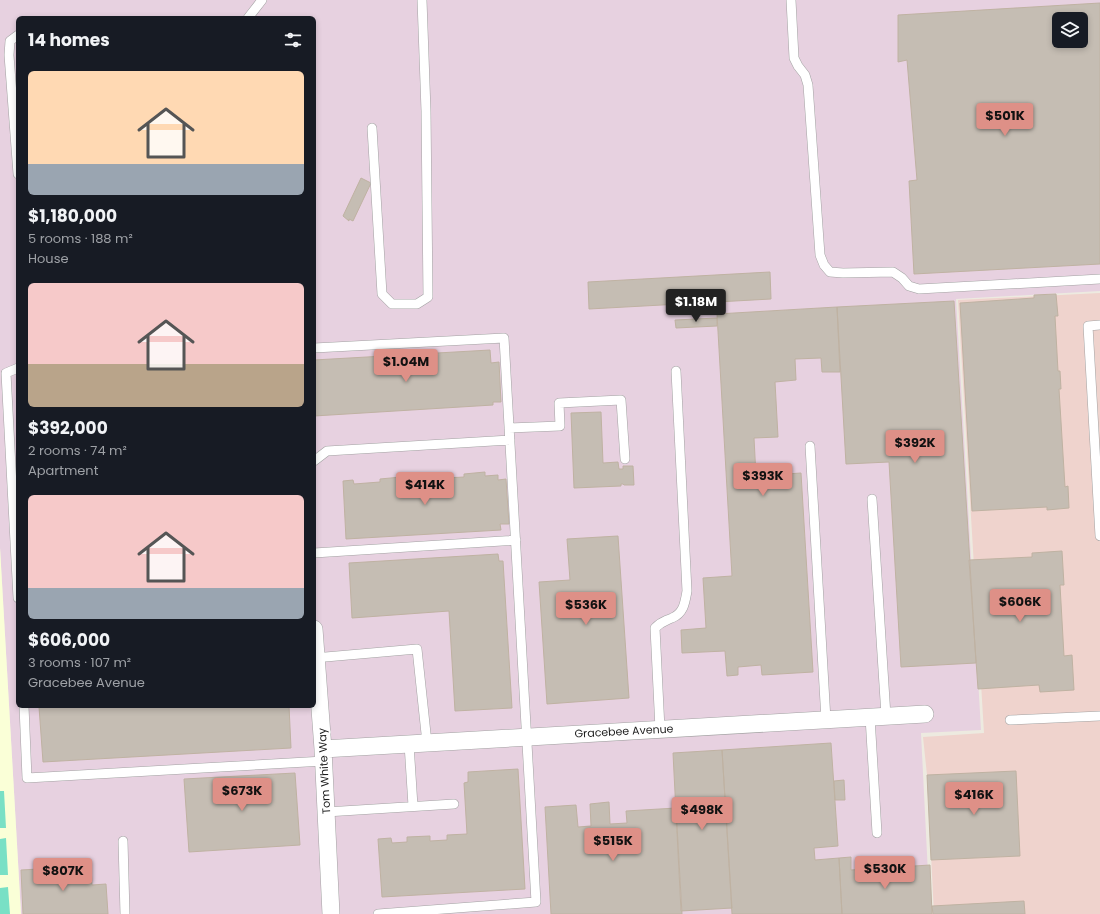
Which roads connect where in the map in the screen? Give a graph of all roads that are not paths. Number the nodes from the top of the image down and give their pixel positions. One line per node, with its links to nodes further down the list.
1 (262, 0): 4 (lane)
2 (422, 0): 6 (lane)
3 (790, 0): 8 (lane)
4 (250, 16)
5 (16, 37): 7 (lane)
6 (372, 128)
7 (16, 148)
8 (1100, 279)
9 (1100, 325): 21 (lane)
10 (316, 348): 13 (lane)
11 (16, 369): 18 (lane)
12 (676, 371): 33 (lane)
13 (509, 428): 14 (lane); 17 (lane)
14 (510, 440): 16 (lane); 23 (lane)
15 (810, 446): 31 (lane)
16 (316, 459)
17 (625, 459)
18 (15, 473): 20 (lane)
19 (872, 499): 29 (lane)
20 (16, 522)
21 (1100, 525): 22 (lane)
22 (1100, 536)
23 (516, 540): 24 (lane); 34 (lane)
24 (316, 553)
25 (316, 658): 35 (lane)
26 (316, 669): 37 (street, Tom White Way)
27 (24, 708): 37 (lane)
28 (925, 714): 29 (street, Gracebee Avenue)
29 (878, 716): 31 (street, Gracebee Avenue); 41 (lane)
30 (1100, 716): 32 (lane)
31 (826, 720): 33 (street, Gracebee Avenue)
32 (1010, 720)
33 (660, 729): 34 (street, Gracebee Avenue)
34 (527, 737): 35 (street, Gracebee Avenue); 45 (lane)
35 (427, 743): 36 (street, Gracebee Avenue)
36 (409, 744): 37 (street, Gracebee Avenue); 39 (lane)
37 (324, 755): 40 (street, Tom White Way)
38 (454, 804): 39 (lane)
39 (413, 806): 40 (lane)
40 (326, 812): 44 (street, Tom White Way)
41 (877, 833)
42 (123, 840): 43 (lane)
43 (125, 914)
44 (331, 914)
45 (378, 914)

